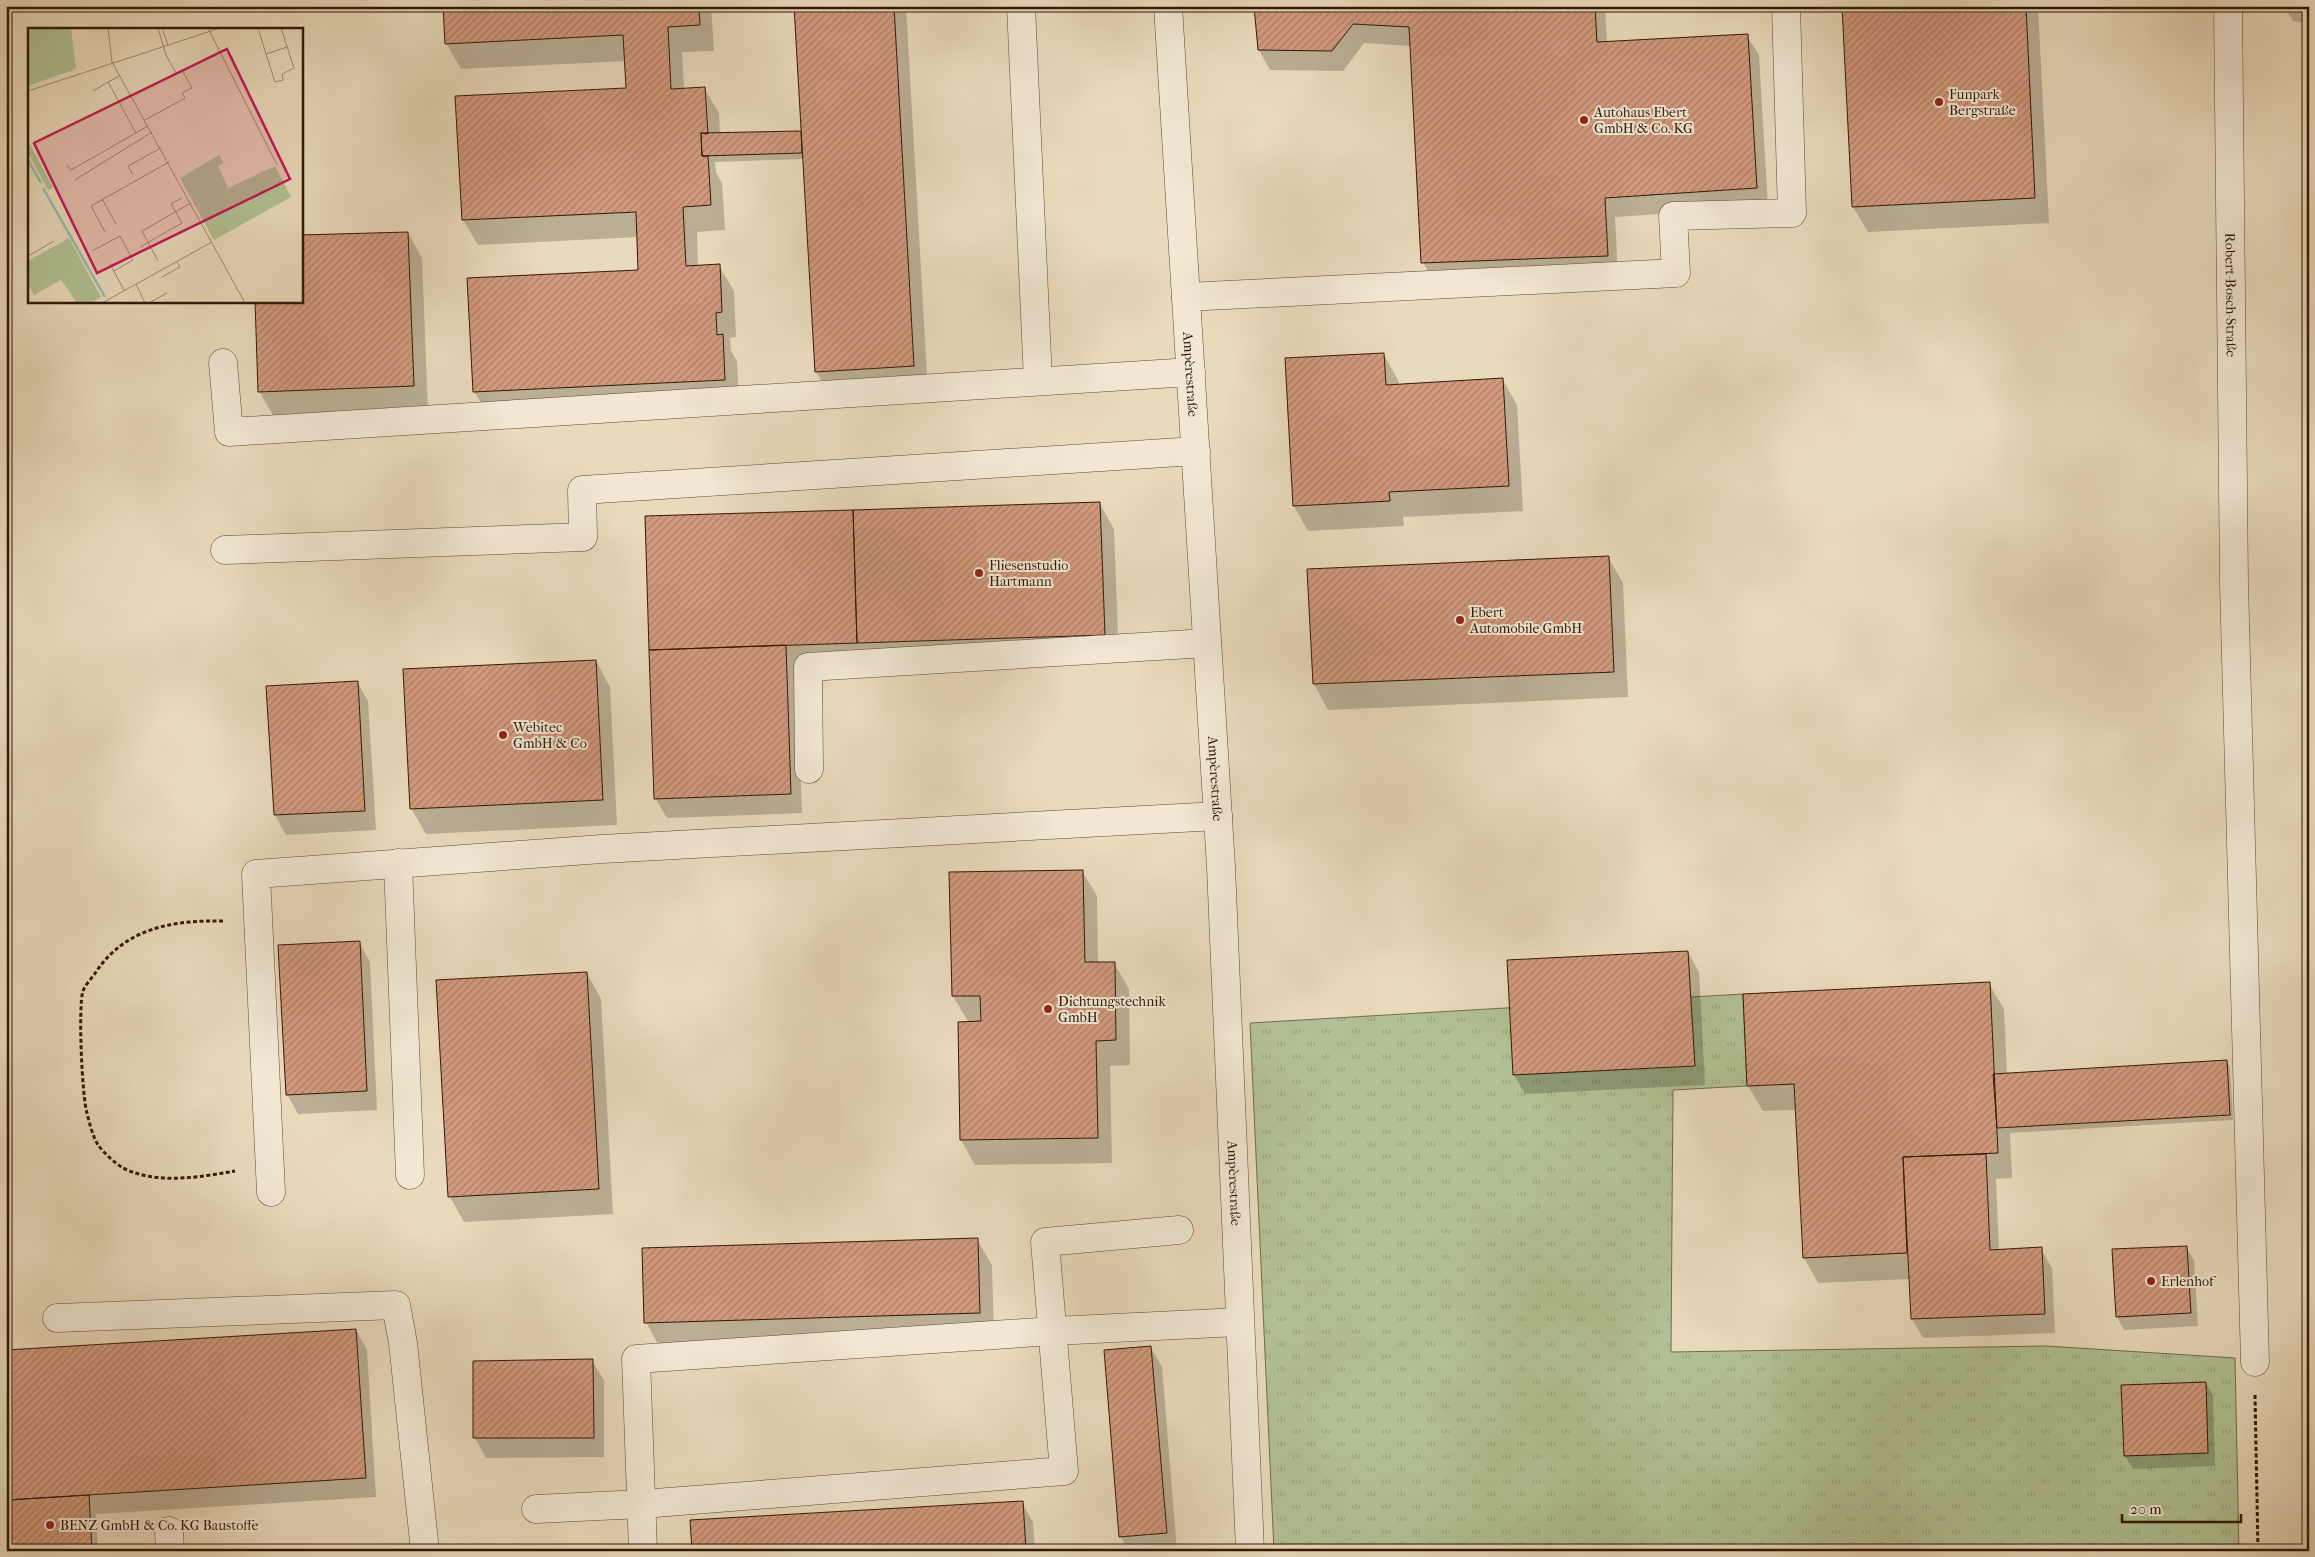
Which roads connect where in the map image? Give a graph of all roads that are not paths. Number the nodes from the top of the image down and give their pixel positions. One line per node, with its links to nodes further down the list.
1 (1021, 6): 8 (street)
2 (1168, 6): 5 (street, Ampèrestraße)
3 (1786, 6): 5 (street)
4 (2228, 6): 21 (street, Robert-Bosch-Straße)
5 (1186, 297): 7 (street, Ampèrestraße)
6 (223, 364): 8 (street)
7 (1191, 372): 8 (street); 9 (street, Ampèrestraße)
8 (1038, 381)
9 (1196, 451): 10 (street); 11 (street, Ampèrestraße)
10 (225, 550)
11 (1207, 643): 12 (street); 13 (street, Ampèrestraße)
12 (809, 769)
13 (1218, 816): 14 (street); 19 (street, Ampèrestraße)
14 (398, 863): 15 (street); 16 (street)
15 (410, 1175)
16 (270, 1179)
17 (1179, 1230): 20 (street)
18 (57, 1318): 24 (street)
19 (1240, 1322): 20 (street); 26 (street, Ampèrestraße)
20 (1053, 1331): 22 (street); 22 (street)
21 (2255, 1362)
22 (642, 1504): 23 (street); 25 (street)
23 (536, 1509)
24 (425, 1551)
25 (643, 1551)
26 (1250, 1551)

